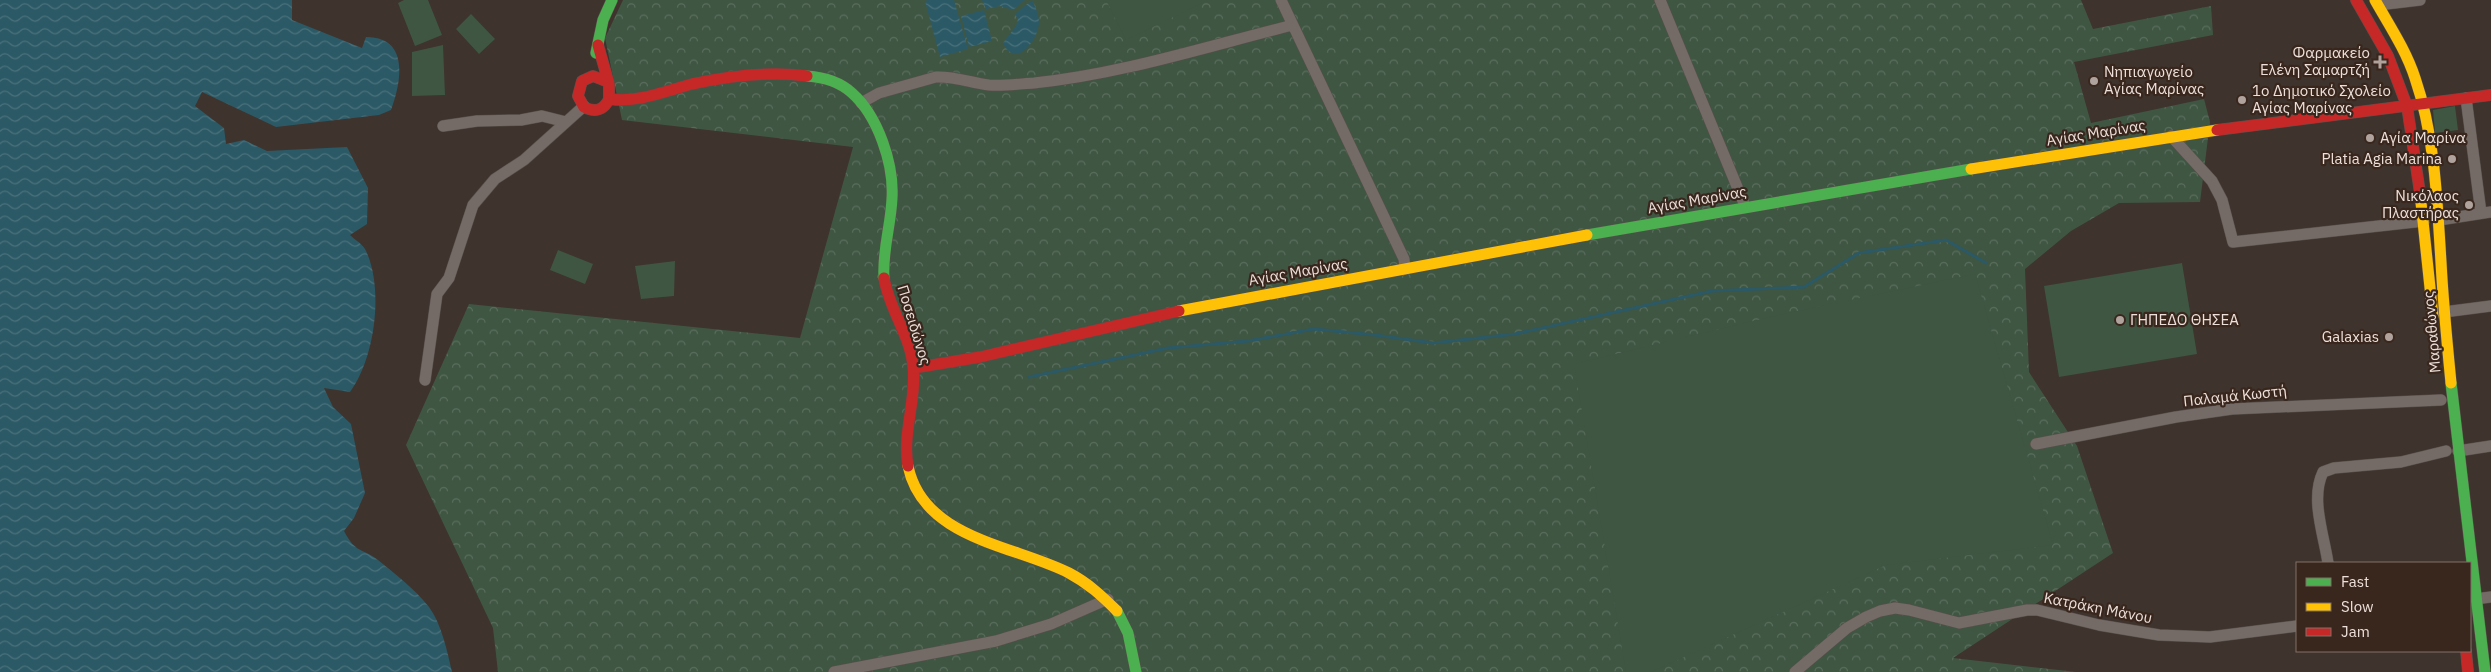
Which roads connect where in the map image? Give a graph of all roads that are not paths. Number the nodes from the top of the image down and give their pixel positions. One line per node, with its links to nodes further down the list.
1 (612, 0): 8 (street)
2 (1281, 0): 7 (street)
3 (1660, 0): 21 (street)
4 (2356, 0): 17 (street, Μαραθώνος)
5 (2420, 0): 6 (street)
6 (2377, 2): 15 (street, Μαραθώνος)
7 (1293, 25): 14 (street); 25 (street)
8 (598, 45): 9 (street); 10 (street)
9 (587, 78): 10 (street); 16 (street)
10 (608, 82): 13 (street)
11 (2491, 94): 12 (street, Αγίας Μαρίνας)
12 (2466, 98): 15 (street, Αγίας Μαρίνας); 22 (street)
13 (610, 99): 14 (street, Ποσειδώνος); 16 (street)
14 (861, 103): 28 (street, Ποσειδώνος)
15 (2424, 103): 17 (street, Αγίας Μαρίνας); 23 (street, Μαραθώνος)
16 (584, 106): 18 (street)
17 (2407, 106): 20 (street, Αγίας Μαρίνας); 24 (street, Μαραθώνος)
18 (566, 122): 19 (street); 29 (street)
19 (443, 126)
20 (2171, 136): 21 (street, Αγίας Μαρίνας); 24 (street)
21 (1745, 206): 25 (street, Αγίας Μαρίνας)
22 (2486, 212): 23 (street)
23 (2439, 220): 27 (street, Μαραθώνος)
24 (2424, 221): 30 (street, Μαραθώνος)
25 (1405, 268): 28 (street, Αγίας Μαρίνας)
26 (2491, 306): 27 (street)
27 (2444, 312): 33 (street, Μαραθώνος)
28 (914, 368): 39 (street, Ποσειδώνος)
29 (425, 380)
30 (2441, 404): 31 (street, Παλαμά Κωστή)
31 (2036, 444)
32 (2491, 446): 33 (street)
33 (2449, 451): 34 (street); 35 (street, Μαραθώνος)
34 (2328, 562)
35 (2468, 562)
36 (2471, 576): 38 (street, Μαραθώνος)
37 (2491, 597): 38 (street)
38 (2475, 599): 41 (street, Μαραθώνος)
39 (1108, 600): 43 (street); 44 (street, Ποσειδώνος)
40 (2296, 626): 45 (street, Κατράκη Μάνου)
41 (2486, 640): 47 (street, Μαραθώνος)
42 (2466, 652): 46 (street)
43 (834, 672)
44 (1136, 672)
45 (1795, 672)
46 (2468, 672)
47 (2485, 672)

